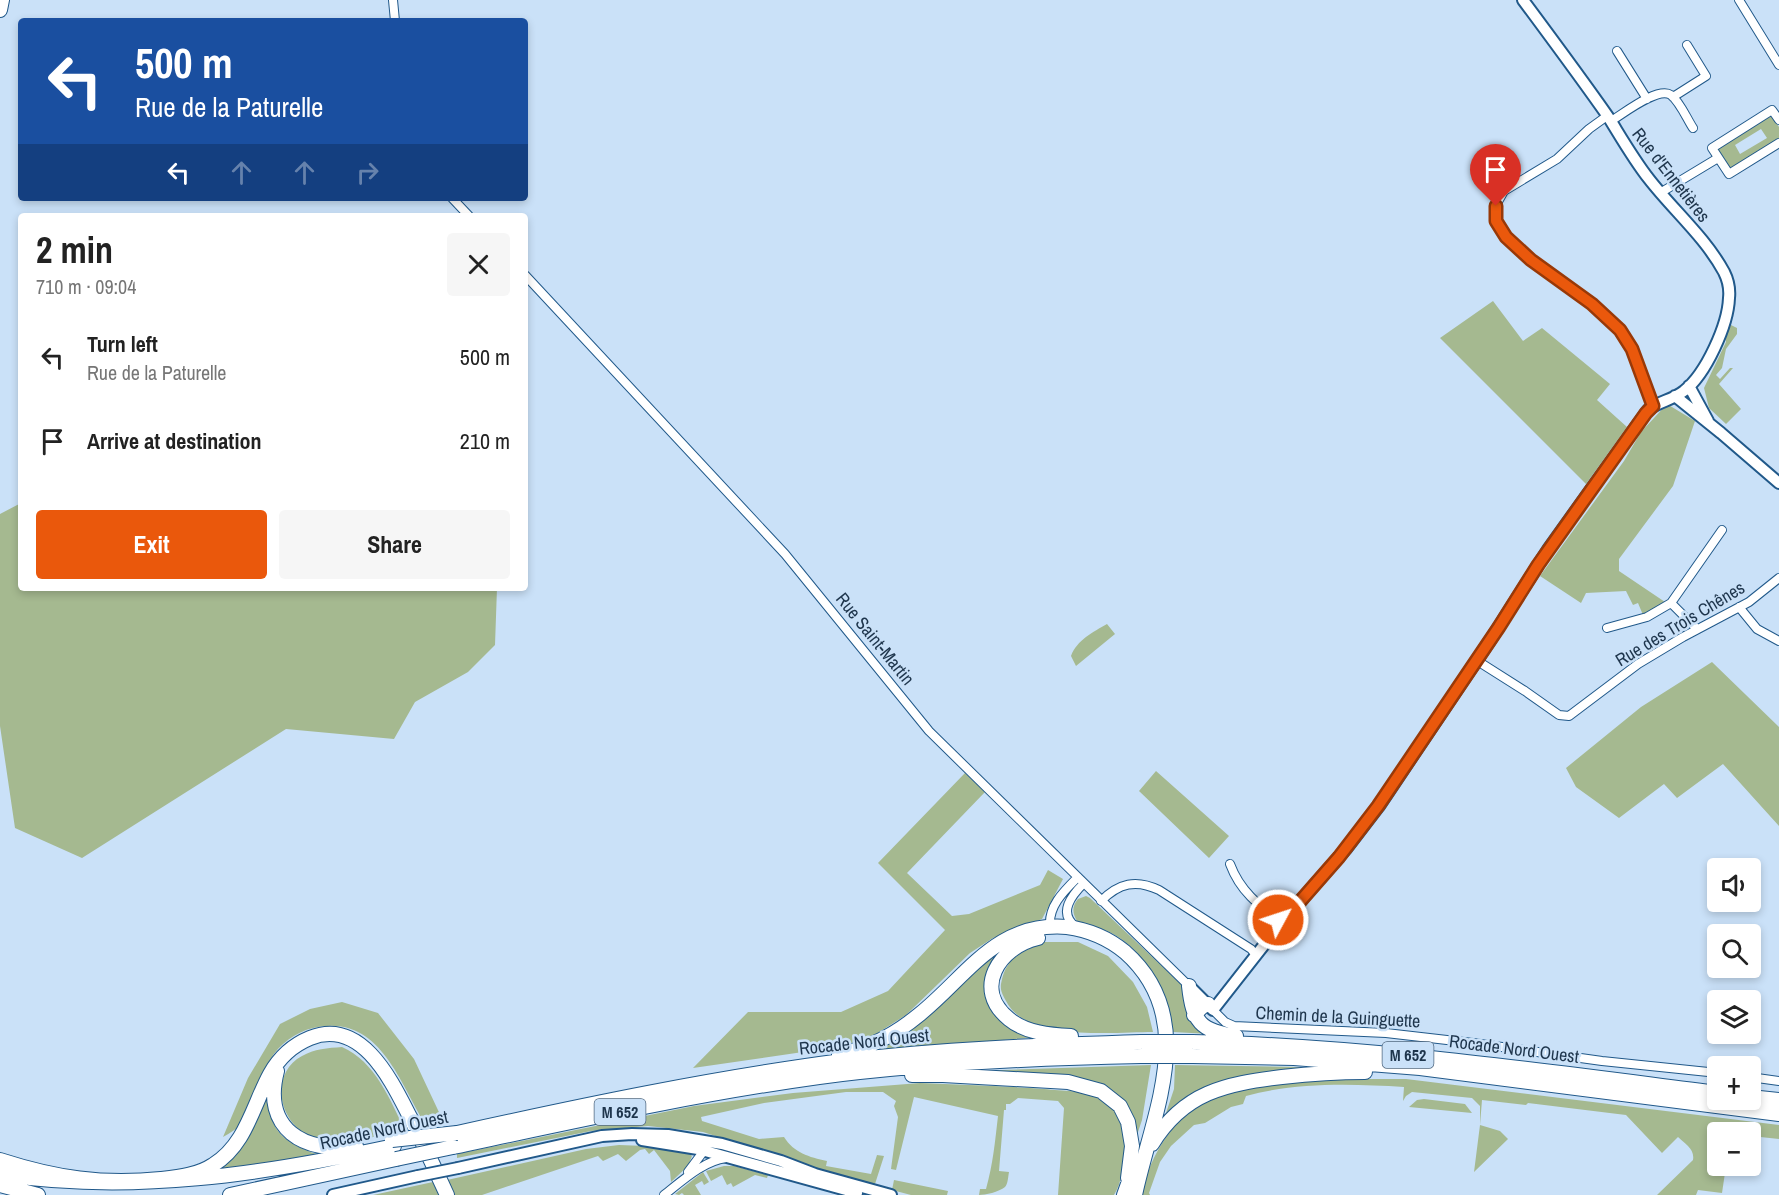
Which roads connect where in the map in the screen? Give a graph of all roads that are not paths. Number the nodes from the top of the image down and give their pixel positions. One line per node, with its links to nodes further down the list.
1 (2, 0): 5 (highway)
2 (393, 0): 6 (street)
3 (1523, 0): 12 (street, Rue d'Ennetières)
4 (1739, 0): 9 (street)
5 (0, 10)
6 (395, 18)
7 (1687, 45): 10 (street)
8 (1617, 51): 11 (street)
9 (1779, 65)
10 (1673, 97): 11 (street); 14 (street)
11 (1647, 99): 12 (street)
12 (1609, 119): 17 (street, Rue d'Ennetières); 23 (street)
13 (1779, 120): 16 (street)
14 (1693, 128)
15 (1779, 143): 16 (street)
16 (1718, 158): 17 (street)
17 (1660, 193): 21 (street, Rue d'Ennetières)
18 (455, 201): 19 (street)
19 (466, 213)
20 (528, 279): 35 (street, Rue Saint-Martin)
21 (1691, 384): 22 (street); 24 (street)
22 (1675, 396): 23 (street); 24 (street)
23 (1653, 406): 33 (street)
24 (1713, 426): 25 (street)
25 (1779, 483)
26 (1722, 530): 28 (street)
27 (1779, 578): 29 (street, Rue des Trois Chênes)
28 (1671, 603): 30 (street); 31 (street)
29 (1739, 607): 31 (street, Rue des Trois Chênes); 32 (street)
30 (1607, 628)
31 (1697, 629): 33 (street, Rue des Trois Chênes)
32 (1779, 641)
33 (1476, 660): 37 (street)
34 (1230, 864): 37 (street)
35 (1081, 880): 36 (street, Rue Saint-Martin); 38 (street); 39 (street)
36 (1101, 901): 40 (street); 41 (street, Rue Saint-Martin)
37 (1282, 922): 40 (street)
38 (1050, 927): 39 (highway); 49 (highway)
39 (1073, 933): 44 (highway); 62 (highway); 70 (highway)
40 (1256, 955): 42 (street)
41 (1189, 986): 42 (street, Rue Saint-Martin); 43 (highway)
42 (1210, 1007): 43 (highway); 50 (street, Chemin de la Guinguette)
43 (1194, 1015): 46 (highway)
44 (1141, 1049): 45 (highway, Rocade Nord Ouest / M 652, bridge); 49 (highway, Rocade Nord Ouest / M 652); 51 (highway, Rocade Nord Ouest / M 652)
45 (1192, 1049): 46 (highway, Rocade Nord Ouest / M 652); 48 (highway, Rocade Nord Ouest / M 652)
46 (1408, 1054): 54 (highway, Rocade Nord Ouest / M 652)
47 (284, 1055): 60 (highway); 64 (highway); 69 (highway)
48 (1420, 1068): 57 (highway, Rocade Nord Ouest / M 652); 62 (highway)
49 (773, 1071): 60 (highway, Rocade Nord Ouest / M 652, bridge)
50 (1707, 1072)
51 (820, 1077): 60 (highway, Rocade Nord Ouest / M 652, bridge); 70 (highway)
52 (1761, 1079): 53 (street)
53 (1779, 1081)
54 (1707, 1092)
55 (1761, 1098): 56 (highway)
56 (1779, 1099)
57 (1779, 1114)
58 (722, 1144): 59 (street); 61 (street); 77 (street)
59 (561, 1146): 61 (street); 74 (street, bridge)
60 (394, 1148): 65 (highway, Rocade Nord Ouest / M 652); 73 (highway, Rocade Nord Ouest / M 652)
61 (704, 1151): 63 (street); 67 (street)
62 (1147, 1154): 70 (highway)
63 (733, 1159): 67 (street); 76 (street)
64 (0, 1160)
65 (0, 1172)
66 (0, 1185): 72 (highway)
67 (675, 1186): 75 (street)
68 (0, 1191): 71 (highway)
69 (445, 1191)
70 (1128, 1194)
71 (14, 1195)
72 (38, 1195)
73 (230, 1195)
74 (333, 1195)
75 (664, 1195)
76 (864, 1195)
77 (891, 1195)

